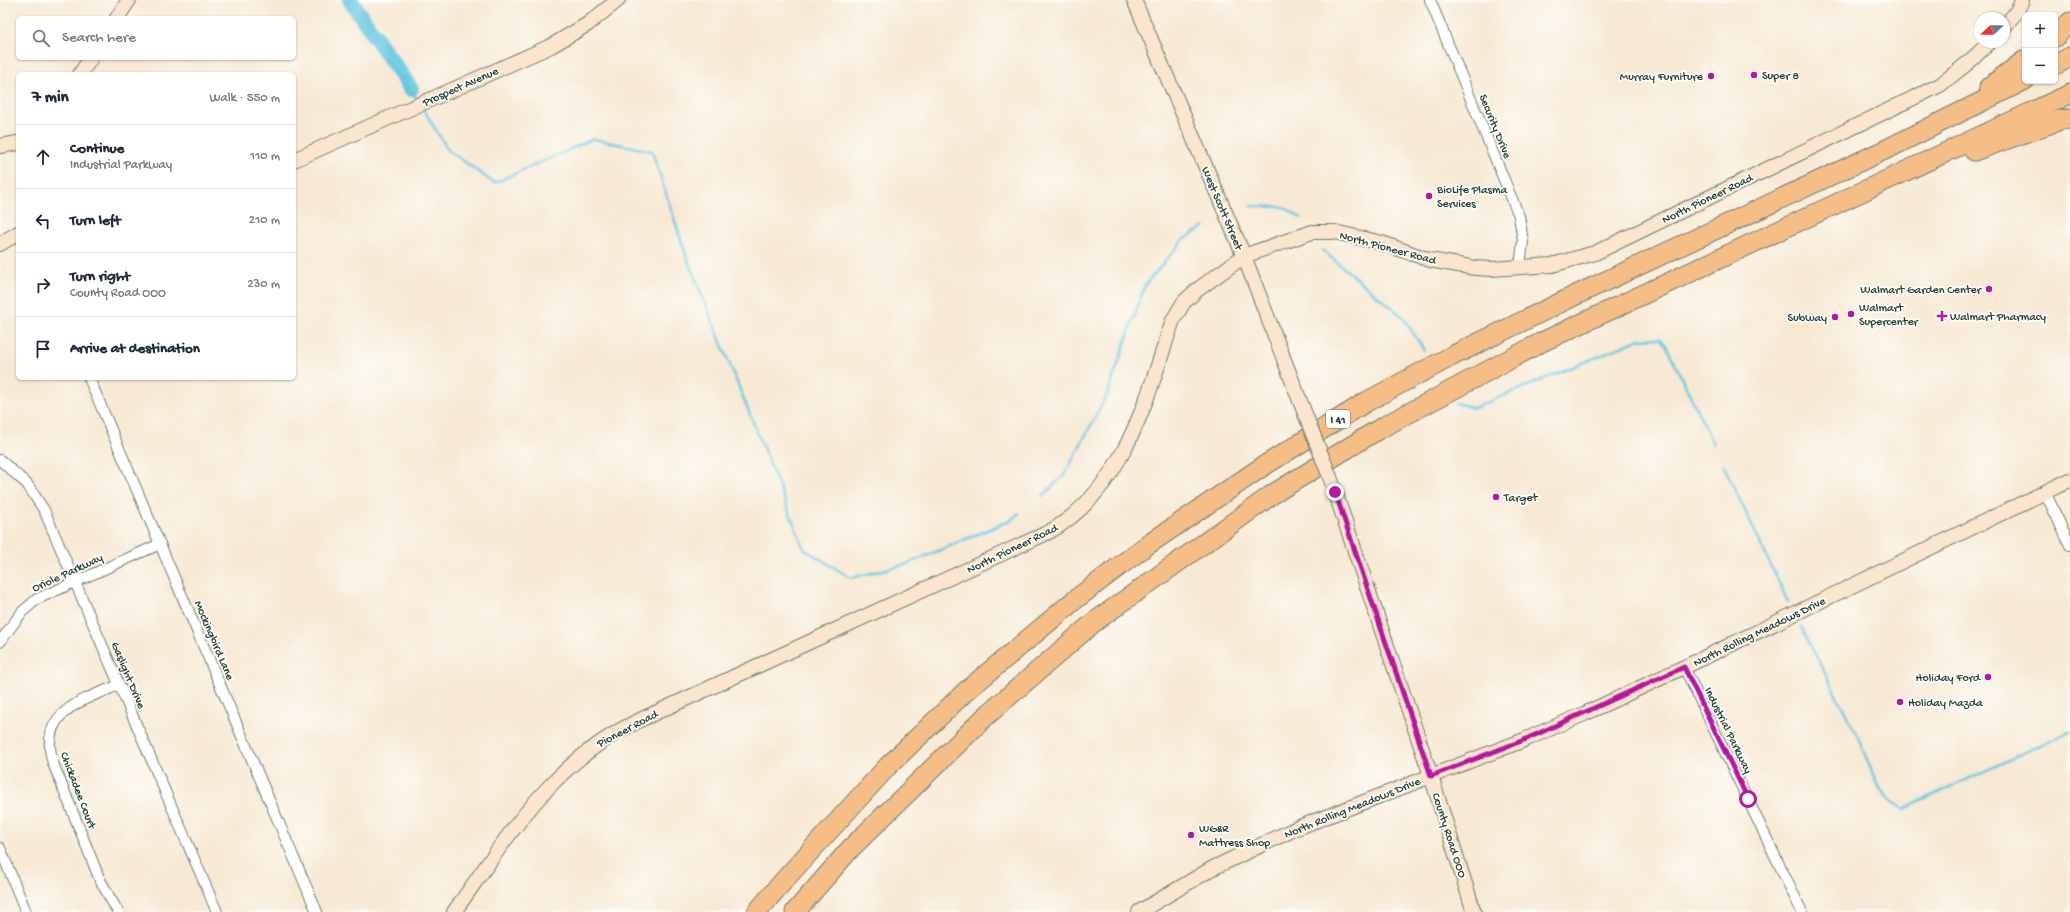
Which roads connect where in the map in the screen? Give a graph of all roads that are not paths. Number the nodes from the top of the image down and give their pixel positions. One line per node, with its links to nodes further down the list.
1 (129, 0): 6 (main road)
2 (618, 0): 22 (main road, Prospect Avenue)
3 (1134, 0): 26 (main road, West Scott Street)
4 (1430, 0): 27 (street, Security Drive)
5 (2022, 0): 7 (main road)
6 (118, 16)
7 (2010, 19)
8 (2070, 22): 9 (highway)
9 (2058, 33)
10 (1984, 48): 27 (main road, North Pioneer Road)
11 (2070, 57): 14 (highway)
12 (90, 60): 15 (main road)
13 (2022, 62): 21 (highway)
14 (2058, 63)
15 (81, 72)
16 (2022, 82): 21 (highway, I 41)
17 (2070, 94): 23 (highway, I 41)
18 (2070, 119): 23 (highway)
19 (16, 143): 20 (main road)
20 (0, 146)
21 (1891, 147): 47 (highway, I 41)
22 (296, 159)
23 (1862, 191): 48 (highway, I 41)
24 (16, 234): 25 (main road)
25 (0, 244)
26 (1244, 256): 27 (main road, North Pioneer Road); 29 (main road, West Scott Street); 36 (main road, North Pioneer Road)
27 (1520, 266)
28 (90, 380): 33 (street, Mockingbird Lane)
29 (1307, 418): 40 (main road, County Road OOO, bridge)
30 (0, 460): 35 (street, Gaslight Drive)
31 (2070, 480): 32 (main road, North Rolling Meadows Drive)
32 (2045, 492): 34 (street); 38 (main road, North Rolling Meadows Drive)
33 (160, 544): 35 (street, Oriole Parkway); 45 (street, Mockingbird Lane)
34 (2070, 545)
35 (75, 582): 37 (street, Oriole Parkway); 39 (street, Gaslight Drive)
36 (816, 640): 46 (main road, Pioneer Road)
37 (0, 642)
38 (1684, 667): 40 (main road, North Rolling Meadows Drive); 51 (street, Industrial Parkway)
39 (119, 684): 43 (street, Chickadee Court); 44 (street, Gaslight Drive)
40 (1431, 776): 49 (main road, North Rolling Meadows Drive); 50 (main road, County Road OOO)
41 (0, 848): 42 (street)
42 (26, 912)
43 (118, 912)
44 (217, 912)
45 (317, 912)
46 (454, 912)
47 (757, 912)
48 (796, 912)
49 (1139, 912)
50 (1474, 912)
51 (1802, 912)

